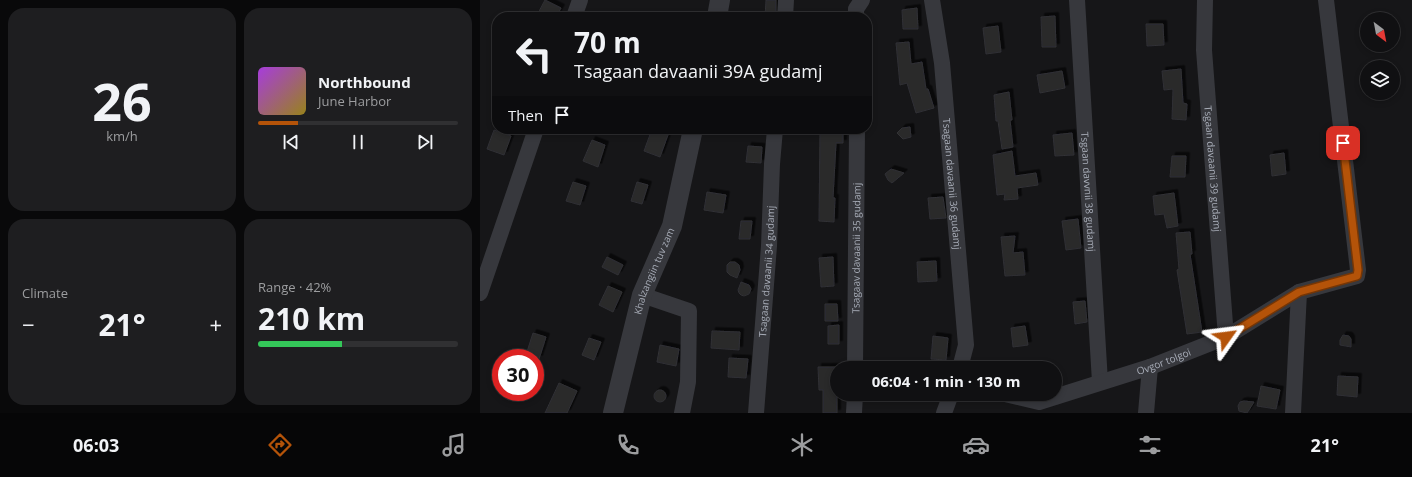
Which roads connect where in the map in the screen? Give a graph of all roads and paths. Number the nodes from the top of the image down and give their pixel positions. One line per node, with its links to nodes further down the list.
1 (580, 0): 9 (street)
2 (720, 0): 10 (street)
3 (786, 0): 11 (street)
4 (862, 0): 12 (street)
5 (932, 0): 22 (street, Tsagaan davaanii 36 gudamj)
6 (1077, 0): 24 (street, Tsgaan davvnii 38 gudamj)
7 (1205, 0): 20 (street, Tsgaan davaanii 39 gudamj)
8 (1326, 0): 17 (street, Ovgor tolgoi)
9 (576, 12)
10 (718, 12)
11 (785, 12)
12 (856, 12)
13 (534, 134): 18 (street)
14 (692, 134): 19 (street, Khalzangiin tuv zam)
15 (775, 134): 31 (street, Tsagaan davaanii 34 gudamj)
16 (857, 134): 21 (street, Tsagaav davaanii 35 gudamj)
17 (1299, 292): 20 (street, Ovgor tolgoi); 35 (street)
18 (480, 293)
19 (642, 295): 29 (street, Khalzangiin tuv zam); 30 (street)
20 (1226, 337): 23 (street, Ovgor tolgoi)
21 (855, 361)
22 (962, 361)
23 (1150, 366): 24 (street, Ovgor tolgoi); 34 (street)
24 (1100, 382): 28 (street, Ovgor tolgoi)
25 (855, 401): 32 (street)
26 (948, 401): 33 (street)
27 (1023, 401): 28 (street, Ovgor tolgoi)
28 (1038, 407)
29 (613, 413)
30 (682, 413)
31 (756, 413)
32 (854, 413)
33 (944, 413)
34 (1146, 413)
35 (1293, 413)

